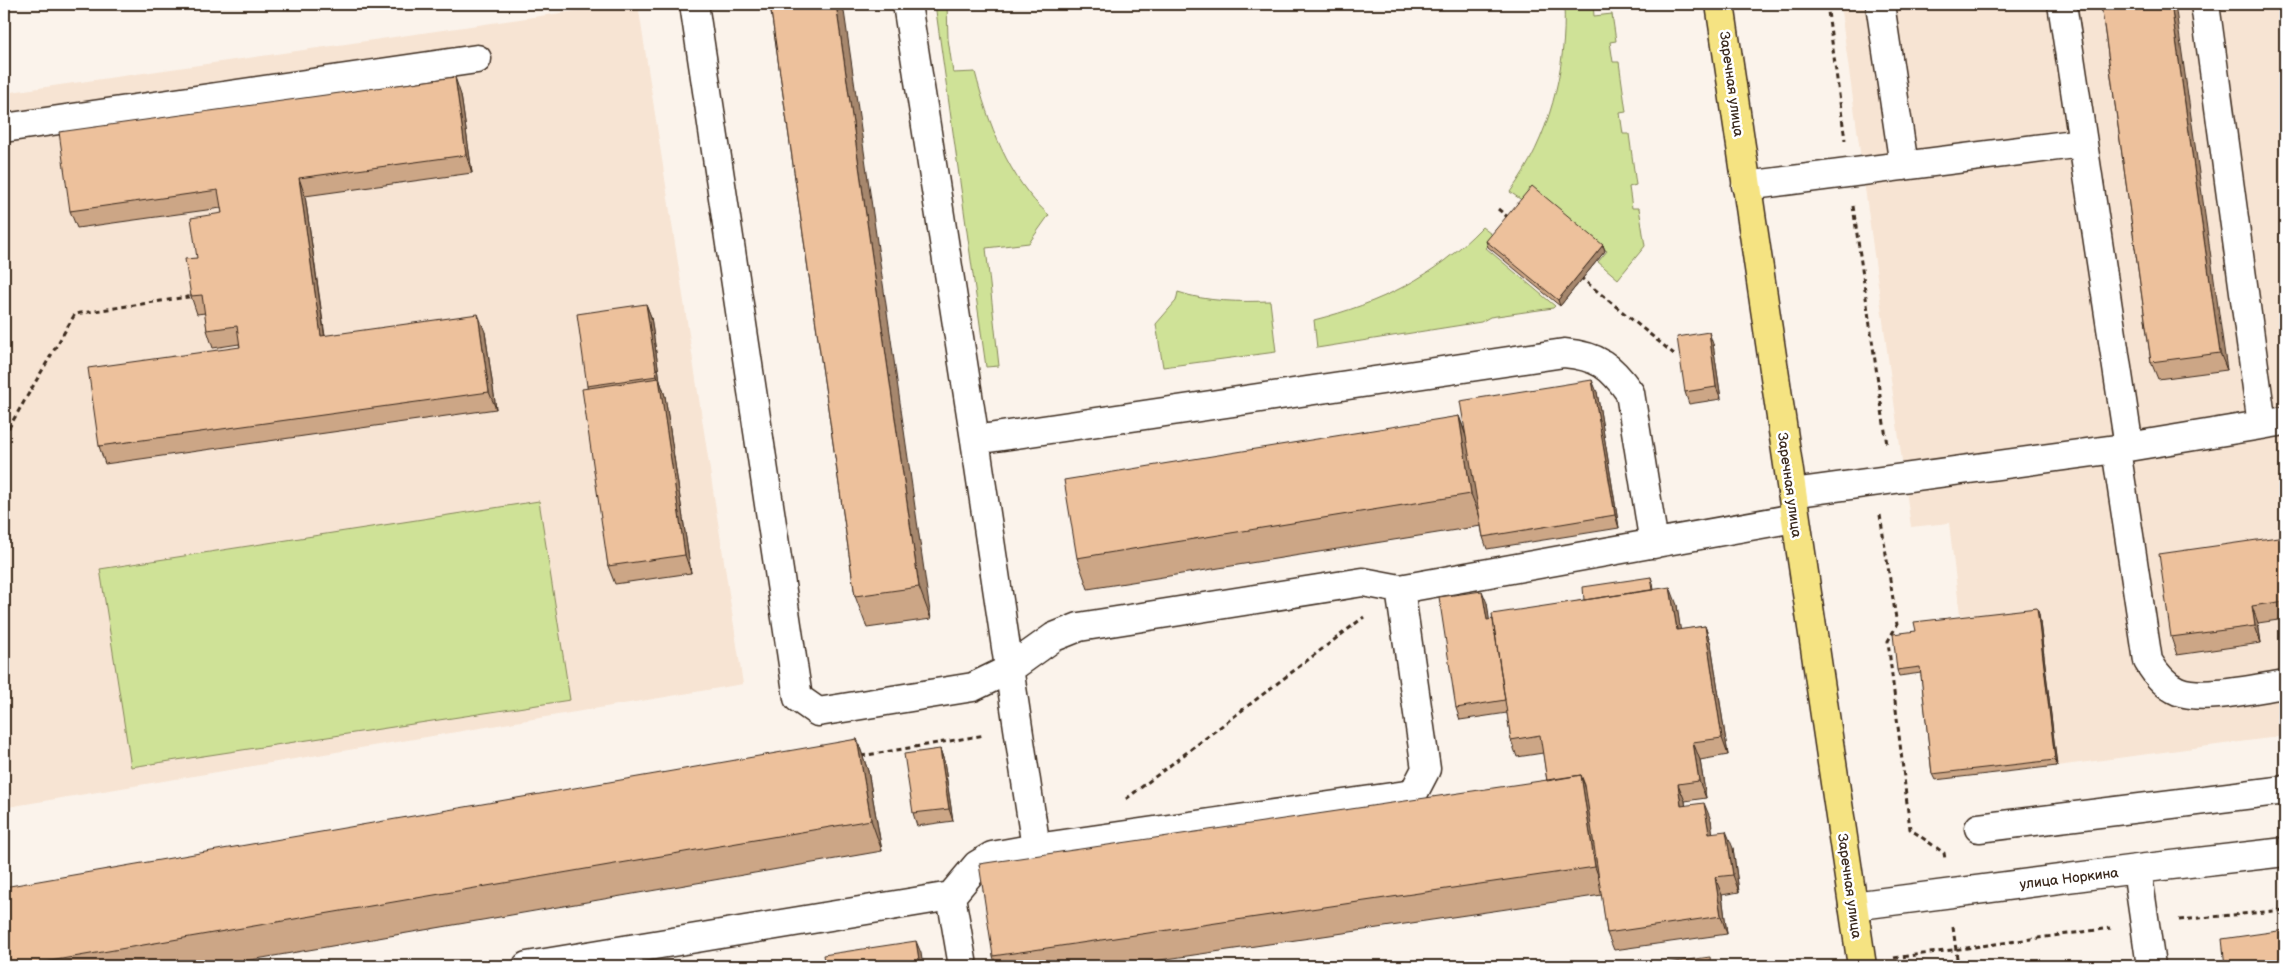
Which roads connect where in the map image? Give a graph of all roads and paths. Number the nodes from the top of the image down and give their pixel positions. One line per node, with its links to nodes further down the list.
1 (694, 4): 27 (street)
2 (907, 4): 21 (street)
3 (1720, 4): 13 (main road, Заречная улица)
4 (1827, 4): 12 (path)
5 (1880, 4): 11 (street)
6 (2062, 4): 10 (street)
7 (2205, 4): 19 (street)
8 (477, 59): 9 (street)
9 (4, 128)
10 (2082, 143): 11 (street); 22 (street)
11 (1904, 166): 12 (street)
12 (1849, 173): 13 (street); 23 (path)
13 (1746, 186): 24 (main road, Заречная улица)
14 (1498, 209): 15 (path)
15 (1513, 221)
16 (1575, 272): 18 (path)
17 (194, 296): 20 (path)
18 (1674, 354)
19 (2274, 423): 22 (street)
20 (4, 436)
21 (975, 440): 25 (street); 27 (street)
22 (2123, 448): 23 (street); 28 (street)
23 (1886, 480): 24 (street); 36 (path)
24 (1793, 506): 25 (street); 39 (main road, Заречная улица)
25 (1654, 544): 26 (street)
26 (1400, 590): 27 (street); 32 (path); 34 (street)
27 (1008, 670): 29 (street)
28 (2285, 684)
29 (1018, 730): 30 (path); 34 (street)
30 (851, 757)
31 (2285, 790): 33 (street)
32 (1123, 802)
33 (1979, 828)
34 (1036, 848): 38 (street)
35 (2285, 852): 37 (street, улица Норкина)
36 (1944, 853)
37 (2136, 869): 39 (street, улица Норкина); 43 (street)
38 (951, 896): 40 (street); 41 (street)
39 (1853, 906): 42 (main road, Заречная улица)
40 (527, 966)
41 (963, 966)
42 (1862, 966)
43 (2150, 966)

